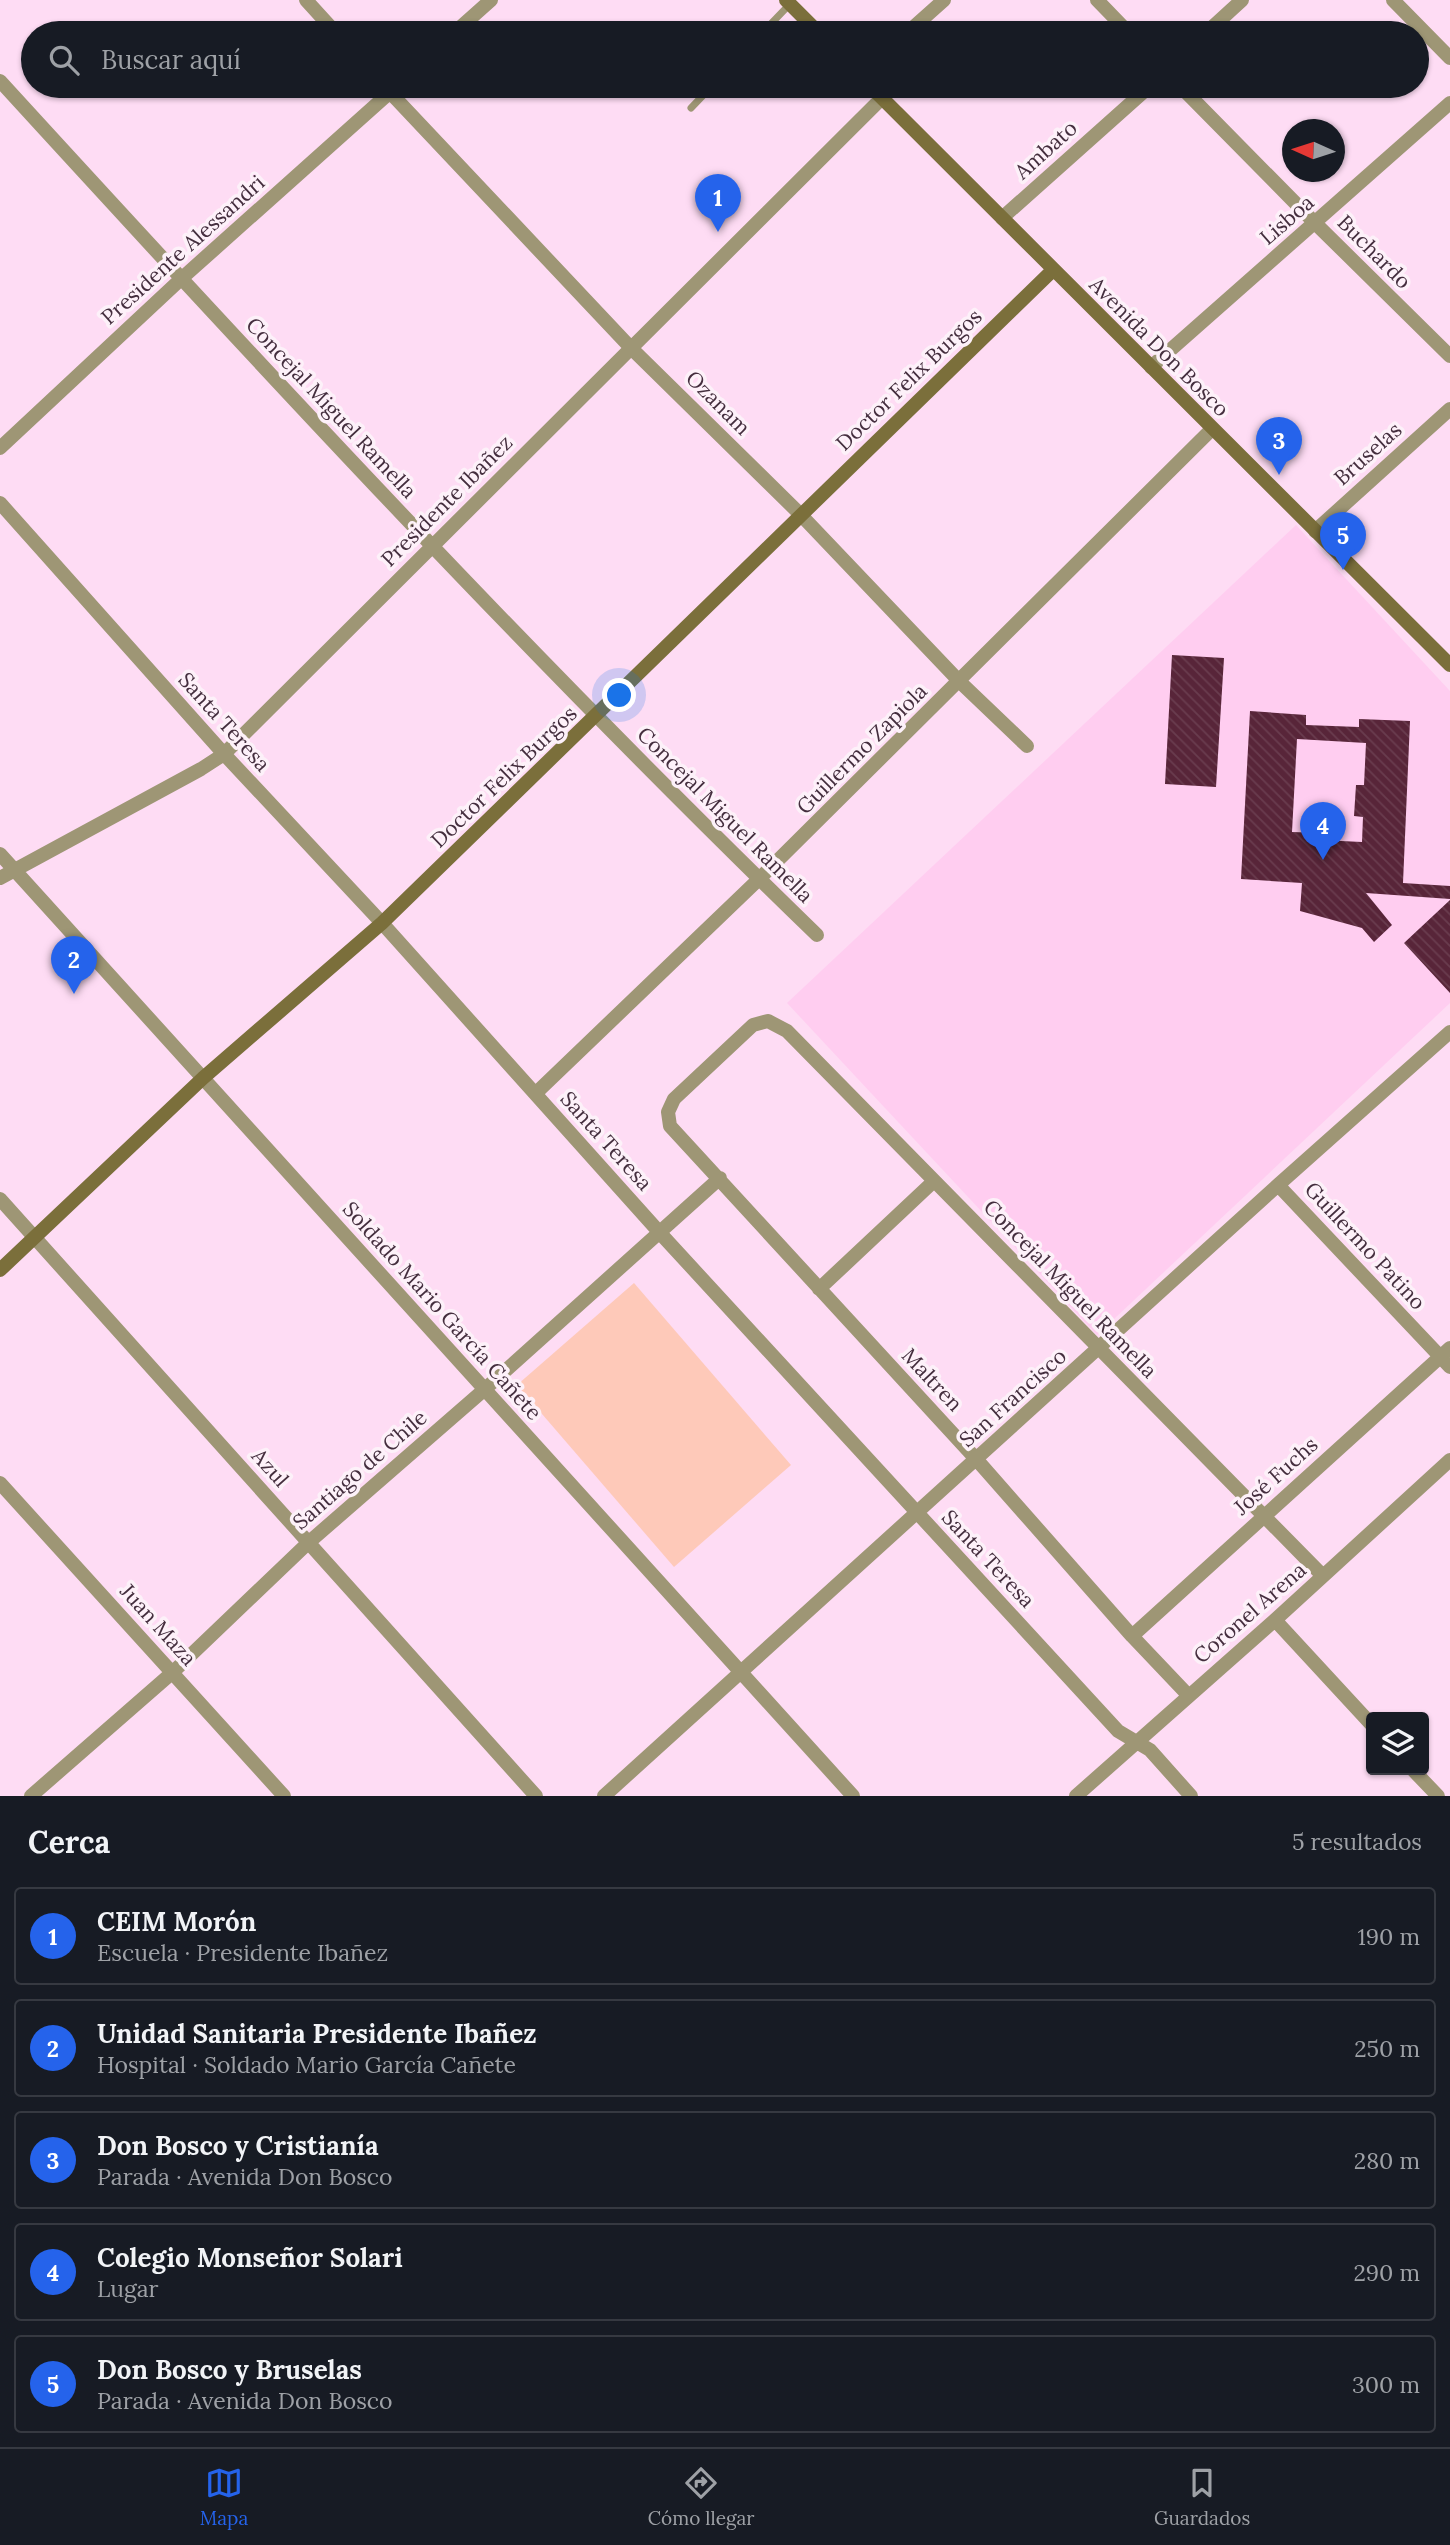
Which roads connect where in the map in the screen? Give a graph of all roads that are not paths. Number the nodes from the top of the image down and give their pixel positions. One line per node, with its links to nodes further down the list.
1 (306, 0): 8 (street)
2 (491, 0): 9 (street)
3 (944, 0): 12 (street)
4 (1097, 0): 13 (street)
5 (1242, 0): 14 (street)
6 (1393, 0): 15 (street)
7 (788, 2): 10 (lane); 11 (street)
8 (325, 21)
9 (467, 21)
10 (772, 21)
11 (807, 21)
12 (920, 21)
13 (1117, 21)
14 (1219, 21)
15 (1414, 21)
16 (1429, 37): 17 (street)
17 (1450, 58)
18 (0, 81): 30 (street, Concejal Miguel Ramella)
19 (379, 98): 30 (street, Presidente Alessandri)
20 (399, 98): 31 (street, Ozanam)
21 (701, 98): 26 (lane)
22 (882, 98): 27 (street, Avenida Don Bosco); 31 (street, Presidente Ibañez)
23 (1137, 98): 27 (street, Ambato)
24 (1193, 98): 28 (street, Buchardo)
25 (1450, 103): 28 (street, Lisboa)
26 (691, 108)
27 (1002, 218): 29 (street, Avenida Don Bosco)
28 (1315, 223): 32 (street, Buchardo); 33 (street, Lisboa)
29 (1053, 270): 33 (street, Avenida Don Bosco); 38 (street, Doctor Felix Burgos)
30 (181, 279): 36 (street, Presidente Alessandri); 40 (street, Concejal Miguel Ramella)
31 (631, 348): 38 (street, Ozanam); 40 (street, Presidente Ibañez)
32 (1450, 356)
33 (1151, 367): 35 (street, Avenida Don Bosco)
34 (1450, 409): 39 (street, Bruselas)
35 (1212, 429): 39 (street, Avenida Don Bosco); 42 (street, Guillermo Zapiola)
36 (0, 448)
37 (0, 503): 45 (street, Santa Teresa)
38 (800, 514): 42 (street, Ozanam); 43 (street, Doctor Felix Burgos)
39 (1315, 531): 41 (street, Avenida Don Bosco)
40 (432, 545): 43 (street, Concejal Miguel Ramella); 45 (street, Presidente Ibañez)
41 (1450, 665)
42 (960, 682): 44 (street, Ozanam); 49 (street, Guillermo Zapiola)
43 (596, 717): 49 (street, Concejal Miguel Ramella); 50 (street, Doctor Felix Burgos)
44 (1027, 746)
45 (224, 754): 47 (street, Presidente Ibañez); 50 (street, Santa Teresa)
46 (0, 854): 47 (street, Soldado Mario García Cañete)
47 (14, 870): 48 (street, Presidente Ibañez); 54 (street, Soldado Mario García Cañete)
48 (0, 878)
49 (759, 879): 51 (street, Concejal Miguel Ramella); 55 (street, Guillermo Zapiola)
50 (382, 923): 54 (street, Doctor Felix Burgos); 55 (street, Santa Teresa)
51 (817, 935)
52 (787, 1031): 56 (street, Maltren); 57 (street, Concejal Miguel Ramella)
53 (1450, 1032): 58 (street, San Francisco)
54 (203, 1078): 61 (street, Doctor Felix Burgos); 66 (street, Soldado Mario García Cañete)
55 (536, 1093): 60 (street, Santa Teresa)
56 (720, 1178): 60 (street, Santiago de Chile); 63 (street, Maltren)
57 (934, 1181): 63 (street); 64 (street, Concejal Miguel Ramella)
58 (1278, 1185): 64 (street, San Francisco); 65 (street, Guillermo Patino)
59 (0, 1199): 61 (street, Azul)
60 (660, 1233): 66 (street, Santiago de Chile); 70 (street, Santa Teresa)
61 (36, 1238): 62 (street, Doctor Felix Burgos); 72 (street, Azul)
62 (0, 1270)
63 (819, 1289): 67 (street, Maltren)
64 (1099, 1348): 67 (street, San Francisco); 71 (street, Concejal Miguel Ramella)
65 (1447, 1357): 71 (street, José Fuchs)
66 (485, 1389): 72 (street, Santiago de Chile); 77 (street, Soldado Mario García Cañete)
67 (977, 1460): 70 (street, San Francisco); 75 (street, Maltren)
68 (1450, 1460): 73 (street, Coronel Arena)
69 (0, 1483): 76 (street, Juan Maza)
70 (917, 1513): 77 (street, San Francisco); 80 (street, Santa Teresa)
71 (1263, 1516): 73 (street, Concejal Miguel Ramella); 75 (street, José Fuchs)
72 (308, 1543): 76 (street, Santiago de Chile); 84 (street, Azul)
73 (1323, 1576): 74 (street, Coronel Arena)
74 (1275, 1620): 78 (street, Coronel Arena); 79 (street)
75 (1132, 1636): 78 (street, Maltren)
76 (173, 1672): 82 (street, Santiago de Chile); 83 (street, Juan Maza)
77 (741, 1674): 85 (street, San Francisco); 86 (street, Soldado Mario García Cañete)
78 (1188, 1695): 80 (street, Coronel Arena)
79 (1366, 1719)
80 (1137, 1741): 87 (street, Coronel Arena); 88 (street, Santa Teresa)
81 (1418, 1775): 89 (street)
82 (31, 1796)
83 (284, 1796)
84 (536, 1796)
85 (604, 1796)
86 (853, 1796)
87 (1076, 1796)
88 (1191, 1796)
89 (1438, 1796)

